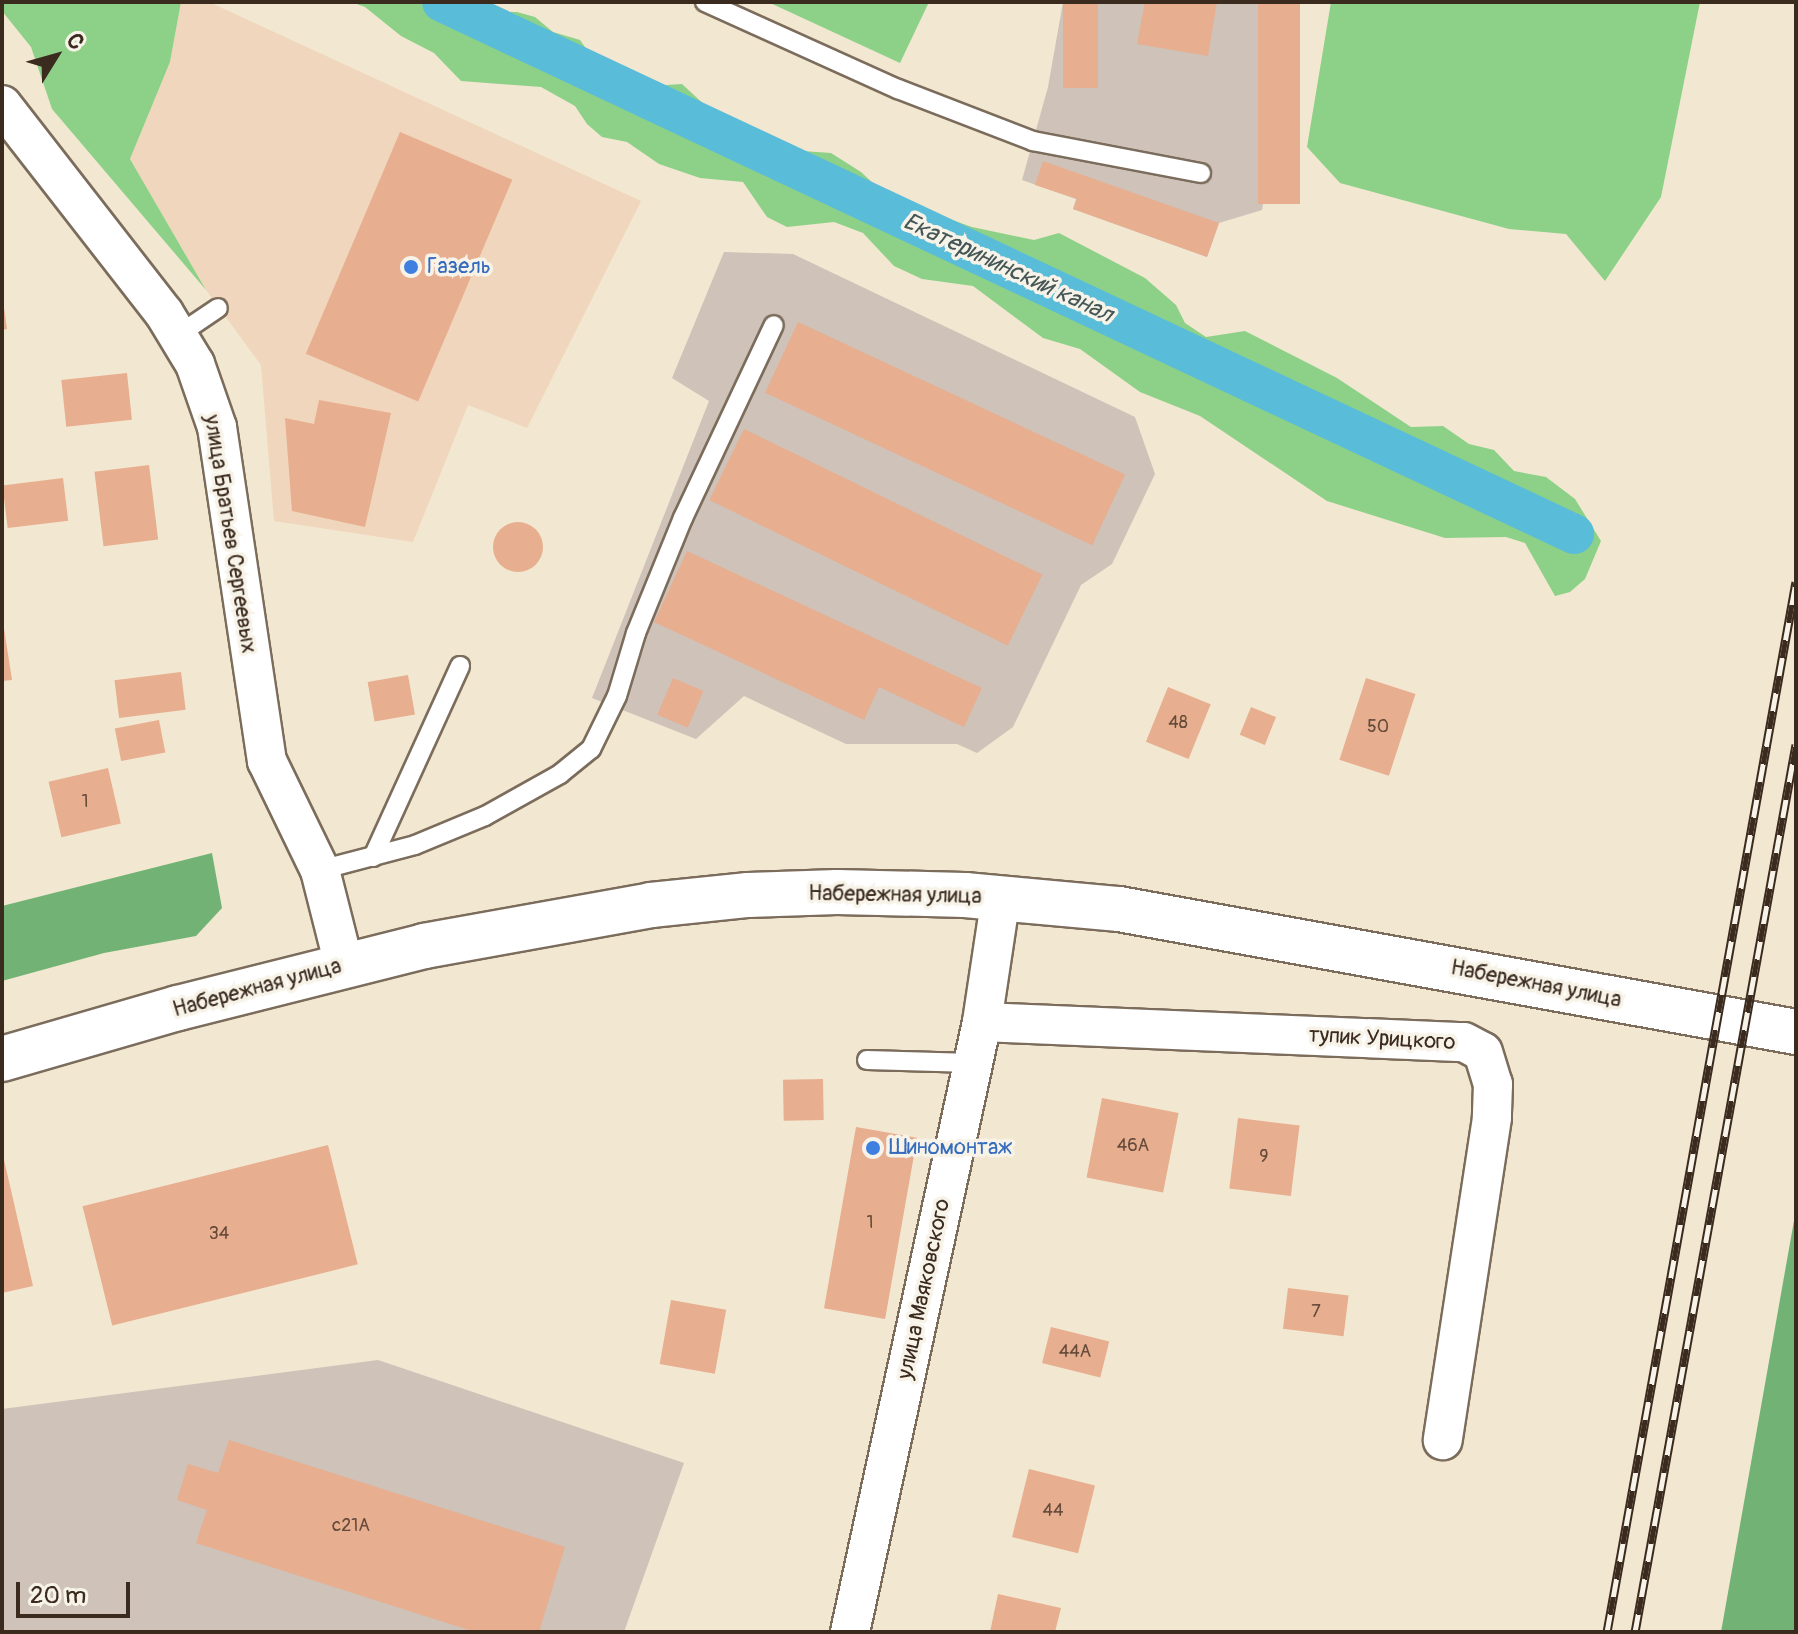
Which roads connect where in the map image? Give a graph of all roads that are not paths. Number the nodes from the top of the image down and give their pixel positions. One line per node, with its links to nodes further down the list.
1 (705, 2): 3 (lane)
2 (2, 105): 6 (street, улица Братьев Сергеевых)
3 (1201, 173)
4 (218, 308): 6 (lane)
5 (774, 325): 8 (lane)
6 (178, 335): 9 (street, улица Братьев Сергеевых)
7 (460, 666): 8 (lane)
8 (373, 857): 9 (lane)
9 (320, 870): 11 (street, улица Братьев Сергеевых)
10 (1001, 897): 11 (main road, Набережная улица); 12 (street, улица Маяковского); 13 (main road, Набережная улица)
11 (344, 965): 14 (main road, Набережная улица)
12 (982, 1022): 16 (street, улица Маяковского); 17 (street, тупик Урицкого)
13 (1796, 1032)
14 (2, 1059)
15 (867, 1060): 16 (lane)
16 (972, 1063): 18 (street, улица Маяковского)
17 (1443, 1440)
18 (850, 1632)

